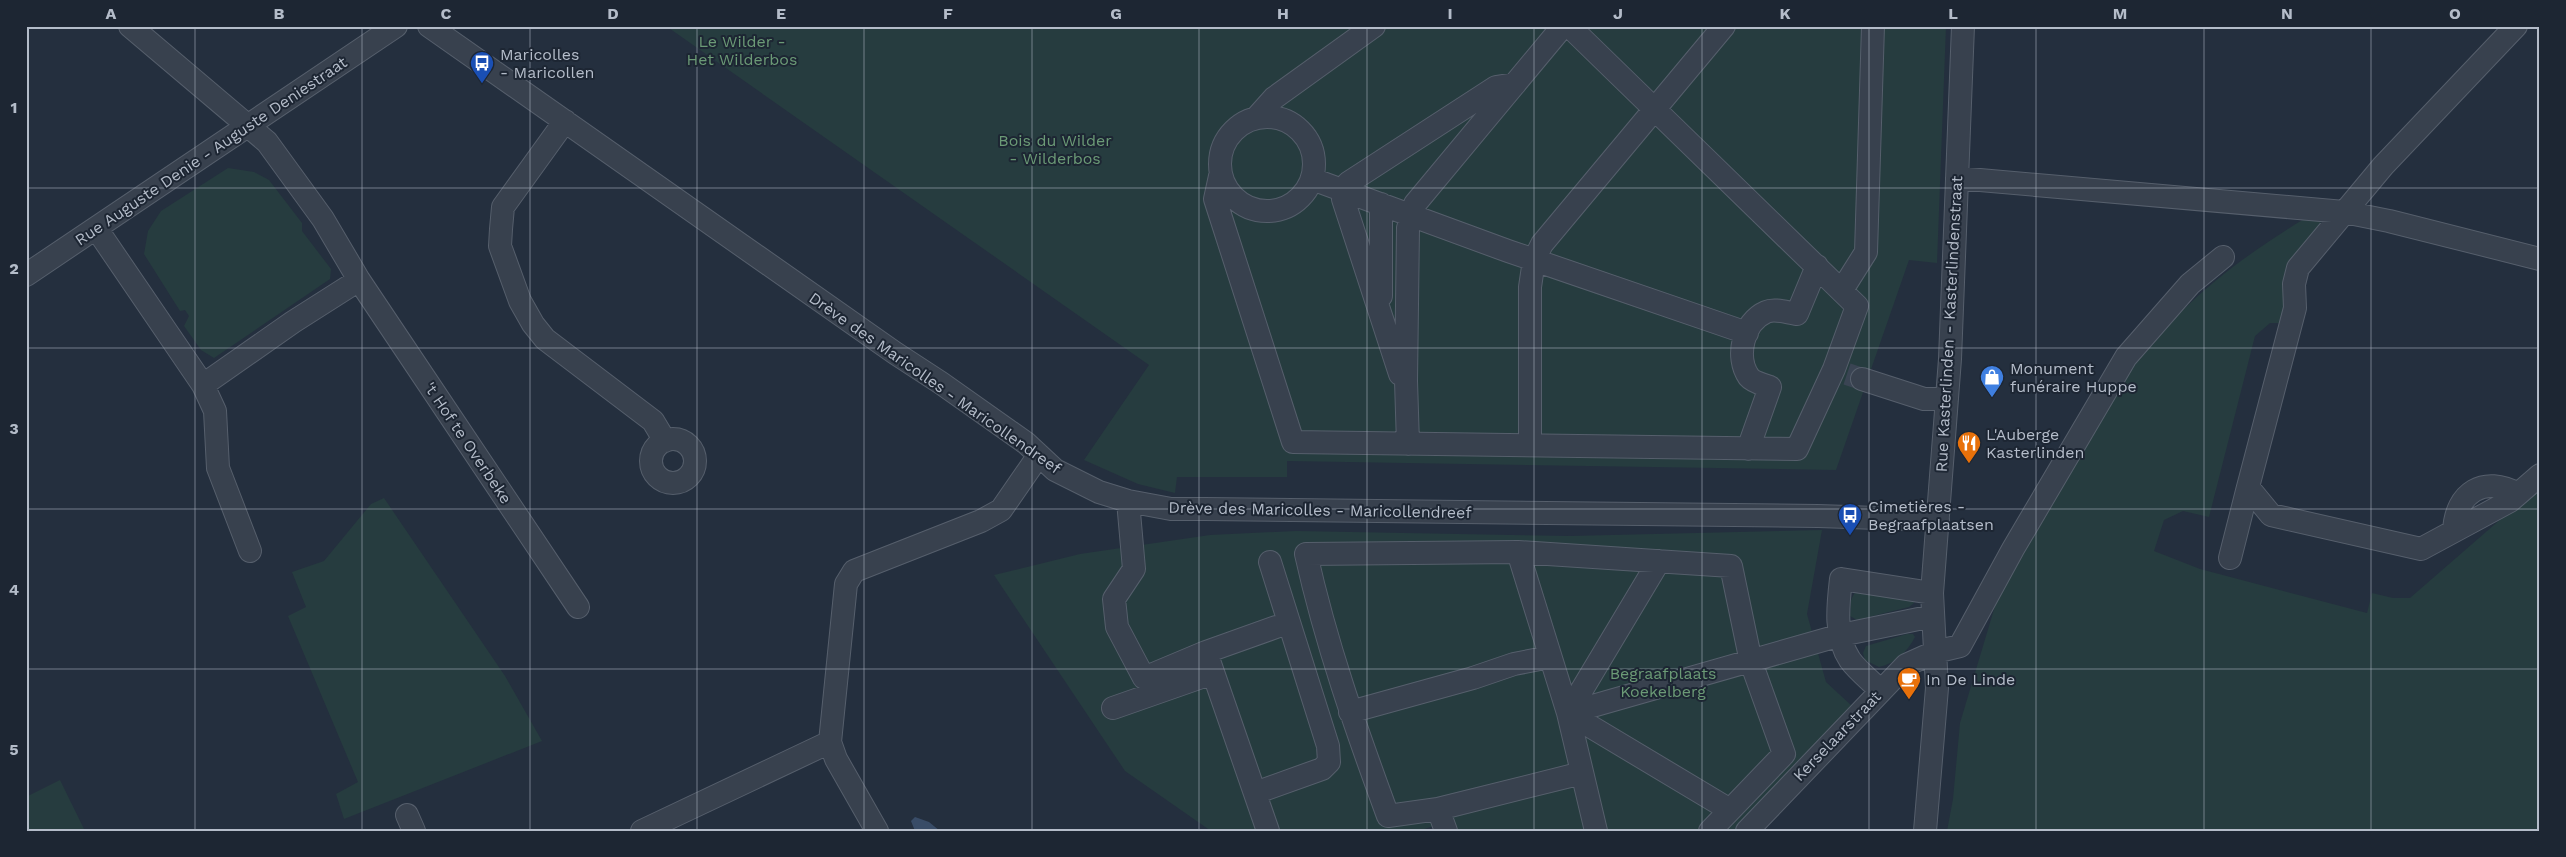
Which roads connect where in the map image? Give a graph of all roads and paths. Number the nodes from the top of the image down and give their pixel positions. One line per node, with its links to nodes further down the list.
1 (130, 26): 15 (street, 't Hof te Overbeke)
2 (396, 26): 15 (street, Rue Auguste Denie - Auguste Deniestraat)
3 (429, 26): 14 (street, Drève des Maricolles - Maricollendreef)
4 (1374, 26): 13 (street)
5 (1563, 26): 11 (street)
6 (1569, 26): 12 (street)
7 (1724, 26): 12 (street)
8 (1873, 26): 31 (street)
9 (1962, 26): 17 (street, Rue Kasterlinden - Kasterlindenstraat)
10 (2516, 26): 21 (street)
11 (1515, 84): 19 (street); 22 (street)
12 (1654, 108): 27 (street); 28 (street)
13 (1258, 117): 16 (street); 18 (street)
14 (565, 121): 38 (street); 42 (street, Drève des Maricolles - Maricollendreef)
15 (247, 127): 24 (street, Rue Auguste Denie - Auguste Deniestraat); 30 (street, 't Hof te Overbeke)
16 (1220, 176): 18 (street); 39 (street)
17 (1957, 178): 21 (street); 37 (street, Rue Kasterlinden - Kasterlindenstraat)
18 (1312, 179): 19 (street)
19 (1344, 191): 20 (street); 23 (street)
20 (1381, 211): 22 (street); 23 (street); 32 (street)
21 (2344, 212): 26 (street); 44 (street)
22 (1411, 215): 27 (street); 35 (street)
23 (1352, 224): 32 (street)
24 (96, 228): 29 (street, Rue Auguste Denie - Auguste Deniestraat); 36 (street)
25 (2224, 257): 56 (street, Kerselaarstraat)
26 (2540, 259)
27 (1534, 260): 33 (street); 40 (street)
28 (1817, 266): 31 (street); 33 (street)
29 (26, 275)
30 (359, 280): 36 (street); 52 (street, 't Hof te Overbeke)
31 (1842, 290): 34 (street)
32 (1379, 309): 35 (street)
33 (1747, 332): 41 (street)
34 (1847, 374): 37 (street); 41 (street)
35 (1406, 382): 39 (street)
36 (203, 385): 47 (street)
37 (1947, 399): 46 (street, Rue Kasterlinden - Kasterlindenstraat)
38 (665, 441)
39 (1408, 444): 40 (street)
40 (1530, 444): 41 (street)
41 (1748, 448)
42 (1039, 455): 45 (street, Drève des Maricolles - Maricollendreef); 64 (street)
43 (2540, 475): 44 (street)
44 (2248, 487): 49 (street)
45 (1128, 502): 46 (street, Drève des Maricolles - Maricollendreef); 55 (street)
46 (1938, 520): 51 (street, Rue Kasterlinden - Kasterlindenstraat)
47 (250, 550)
48 (1518, 552): 50 (street); 57 (street); 62 (street)
49 (2230, 558)
50 (1659, 561): 58 (street); 63 (street)
51 (1932, 593): 53 (street, Rue Kasterlinden - Kasterlindenstraat); 54 (street)
52 (578, 607)
53 (1933, 616): 54 (street); 56 (street, Rue Kasterlinden - Kasterlindenstraat)
54 (1841, 635): 58 (street); 60 (street)
55 (1206, 652): 59 (street); 66 (street)
56 (1935, 652): 60 (street, Kerselaarstraat); 76 (street, Rue Kasterlinden - Kasterlindenstraat)
57 (1550, 657): 62 (street); 63 (street)
58 (1751, 662): 63 (street); 68 (street)
59 (1214, 673): 61 (street); 66 (street)
60 (1881, 691): 75 (street, Kerselaarstraat)
61 (1113, 708)
62 (1350, 712): 67 (street)
63 (1568, 713): 65 (street); 68 (street)
64 (830, 742): 69 (street); 70 (street)
65 (1582, 773): 67 (street); 73 (street)
66 (1255, 793): 71 (street)
67 (1438, 809): 72 (street)
68 (1730, 810): 74 (street)
69 (645, 830)
70 (877, 831)
71 (1268, 831)
72 (1446, 831)
73 (1596, 831)
74 (1710, 831)
75 (1747, 831)
76 (1925, 831)

